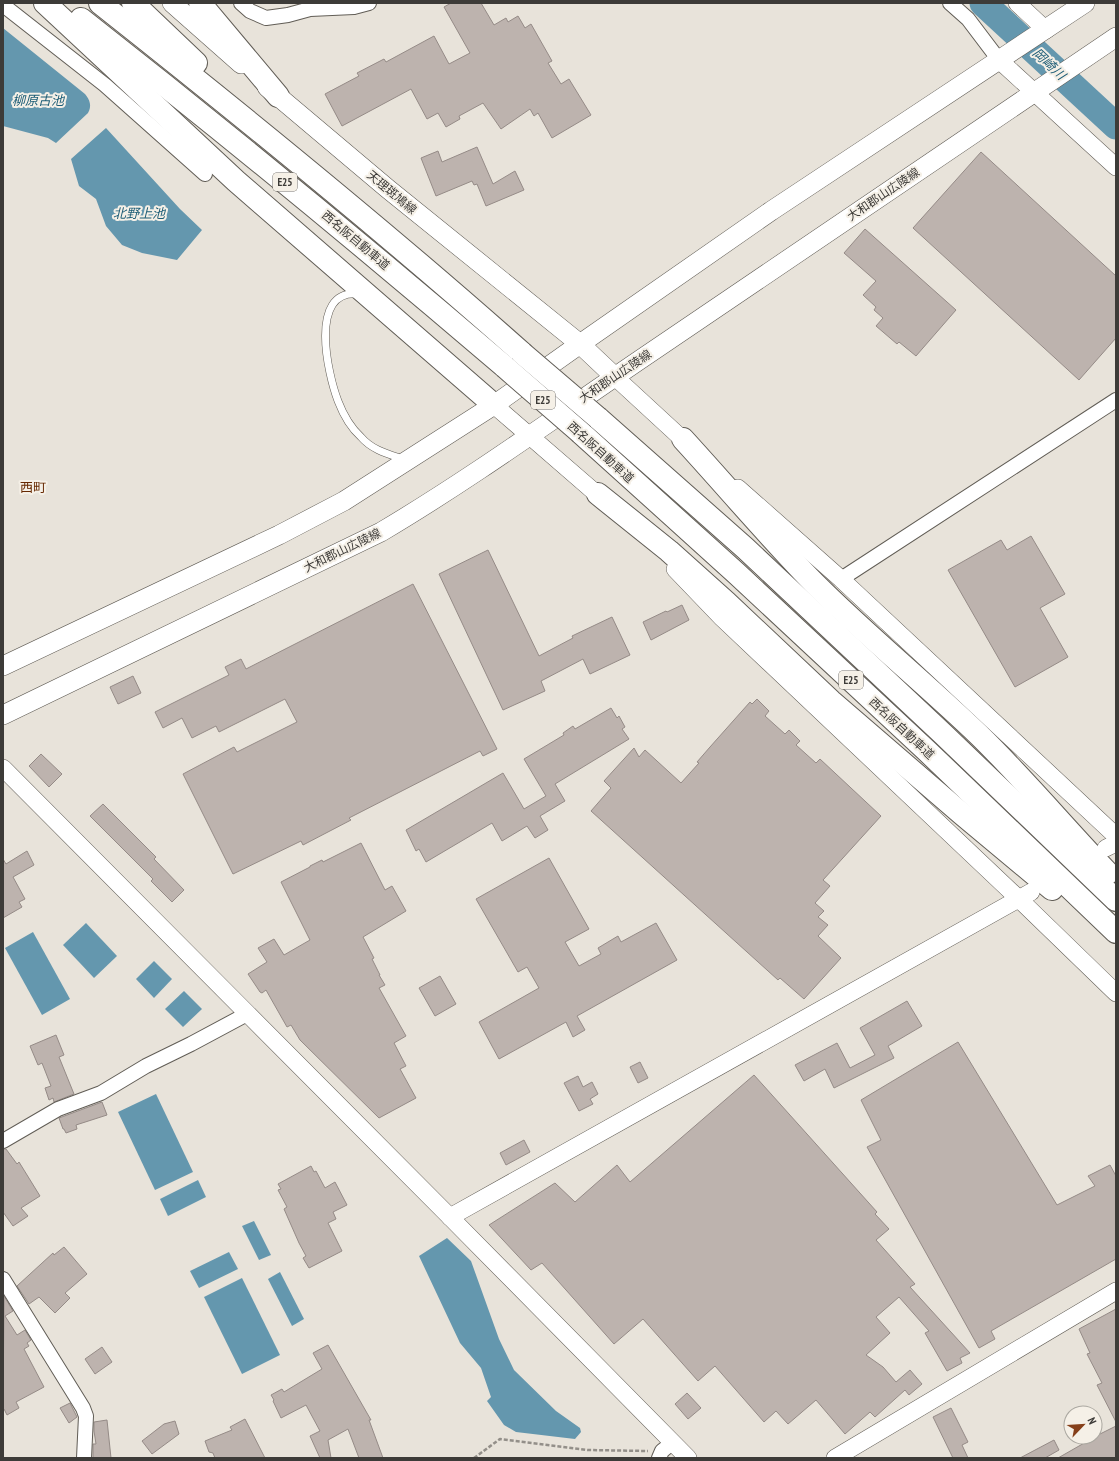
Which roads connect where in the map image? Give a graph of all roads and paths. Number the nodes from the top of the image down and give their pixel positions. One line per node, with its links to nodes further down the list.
1 (44, 3): 21 (highway)
2 (60, 3): 38 (highway, 西名阪自動車道 / E25, bridge)
3 (100, 3): 20 (highway, 西名阪自動車道 / E25)
4 (133, 3): 20 (highway)
5 (172, 3): 17 (main road, 天理斑鳩線)
6 (200, 3): 17 (highway)
7 (241, 3): 8 (street)
8 (370, 3)
9 (950, 3): 15 (street)
10 (1017, 3): 13 (street)
11 (1085, 3): 13 (main road)
12 (3, 5): 19 (street)
13 (1043, 32): 15 (main road)
14 (1116, 37): 16 (main road, 大和郡山広陵線)
15 (1003, 58): 16 (street); 22 (main road)
16 (1037, 90): 18 (street); 23 (main road, 大和郡山広陵線)
17 (278, 96): 22 (main road, 天理斑鳩線)
18 (1116, 167)
19 (205, 174)
20 (438, 278): 37 (highway, 西名阪自動車道 / E25, bridge)
21 (368, 296): 25 (highway); 28 (lane)
22 (580, 344): 23 (main road, 天理斑鳩線); 25 (main road)
23 (615, 376): 26 (main road, 大和郡山広陵線); 27 (street)
24 (1116, 400): 30 (street)
25 (494, 406): 26 (street); 28 (main road)
26 (530, 436): 29 (street); 32 (main road, 大和郡山広陵線)
27 (683, 439): 30 (street); 35 (highway)
28 (407, 460): 31 (main road)
29 (598, 494): 36 (street); 39 (highway)
30 (841, 579): 34 (street)
31 (3, 666)
32 (3, 714)
33 (3, 768): 41 (street)
34 (1113, 842)
35 (1116, 882)
36 (1025, 896): 40 (street); 43 (street)
37 (1116, 900)
38 (1116, 932)
39 (1116, 942)
40 (1116, 993)
41 (247, 1014): 42 (street); 43 (street)
42 (3, 1141)
43 (450, 1217): 46 (street)
44 (3, 1279): 47 (street)
45 (1116, 1291): 50 (street)
46 (665, 1450): 48 (path); 49 (street)
47 (84, 1458)
48 (474, 1458)
49 (688, 1458)
50 (835, 1458)

